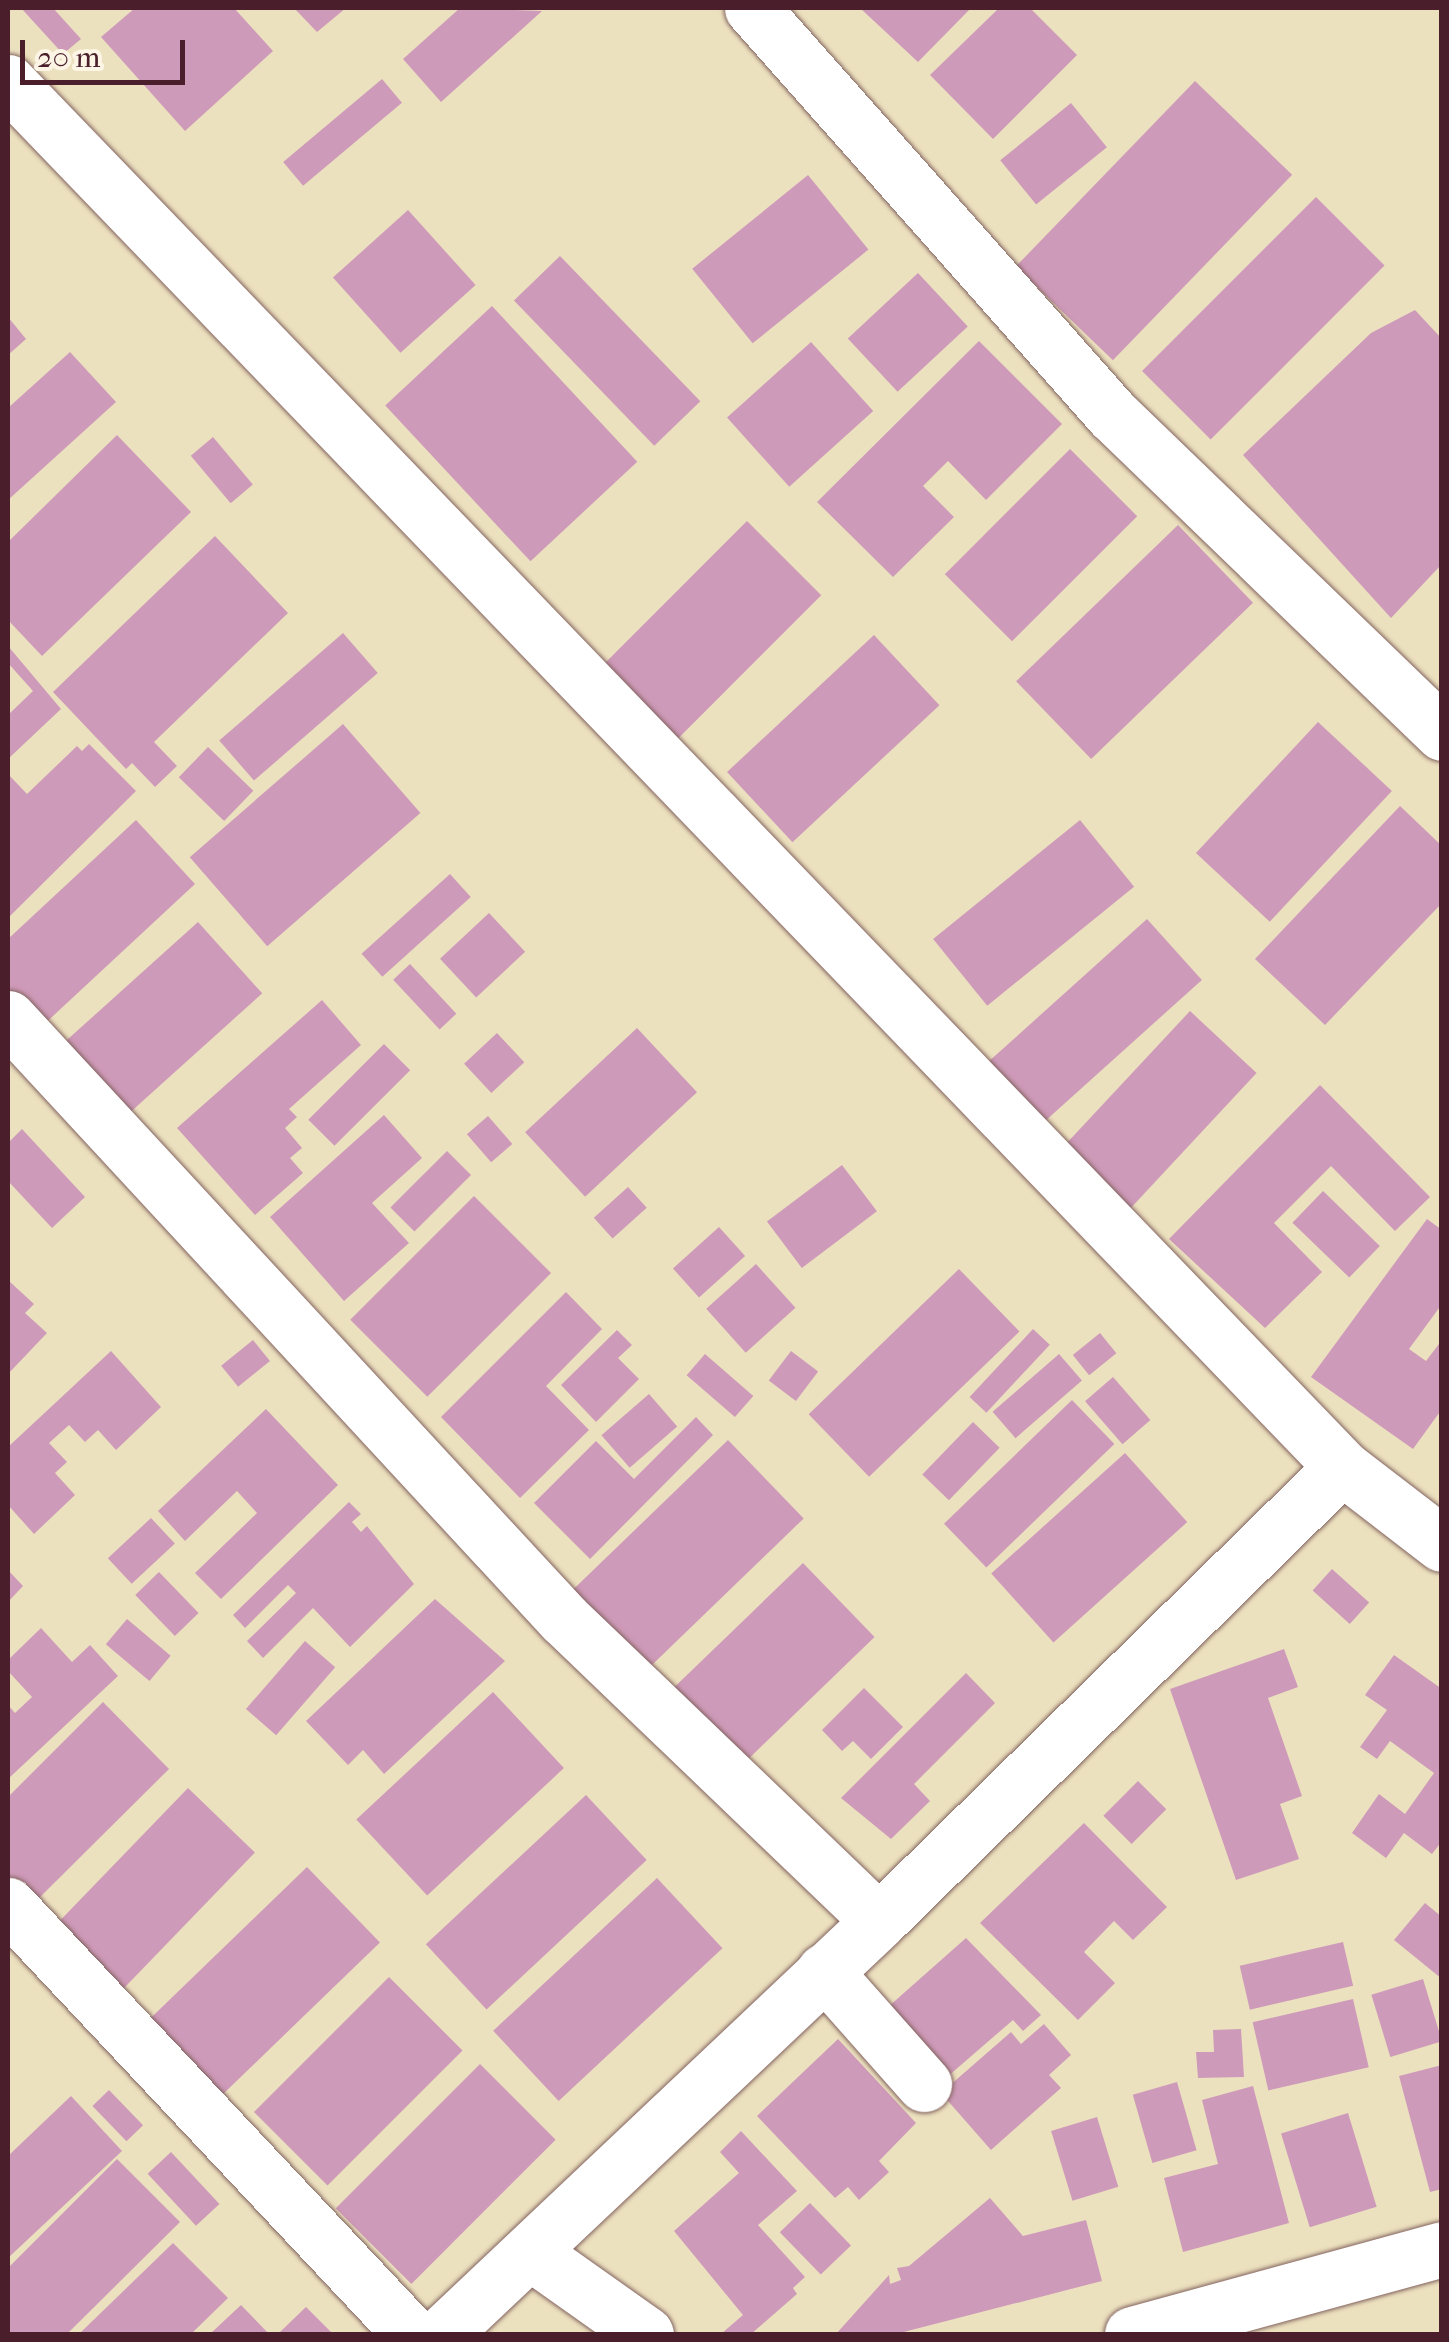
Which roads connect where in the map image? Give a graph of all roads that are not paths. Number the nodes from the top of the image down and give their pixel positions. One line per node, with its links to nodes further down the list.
1 (752, 8): 3 (street)
2 (8, 82): 5 (street)
3 (1442, 733)
4 (8, 1018): 8 (street)
5 (1342, 1467): 6 (street); 8 (street)
6 (1442, 1544)
7 (8, 1905): 13 (street)
8 (878, 1921): 9 (street)
9 (824, 1971): 10 (street); 12 (street)
10 (924, 2084)
11 (1442, 2249): 16 (street)
12 (530, 2252): 14 (street); 15 (street)
13 (411, 2334)
14 (442, 2334)
15 (646, 2334)
16 (1132, 2334)

